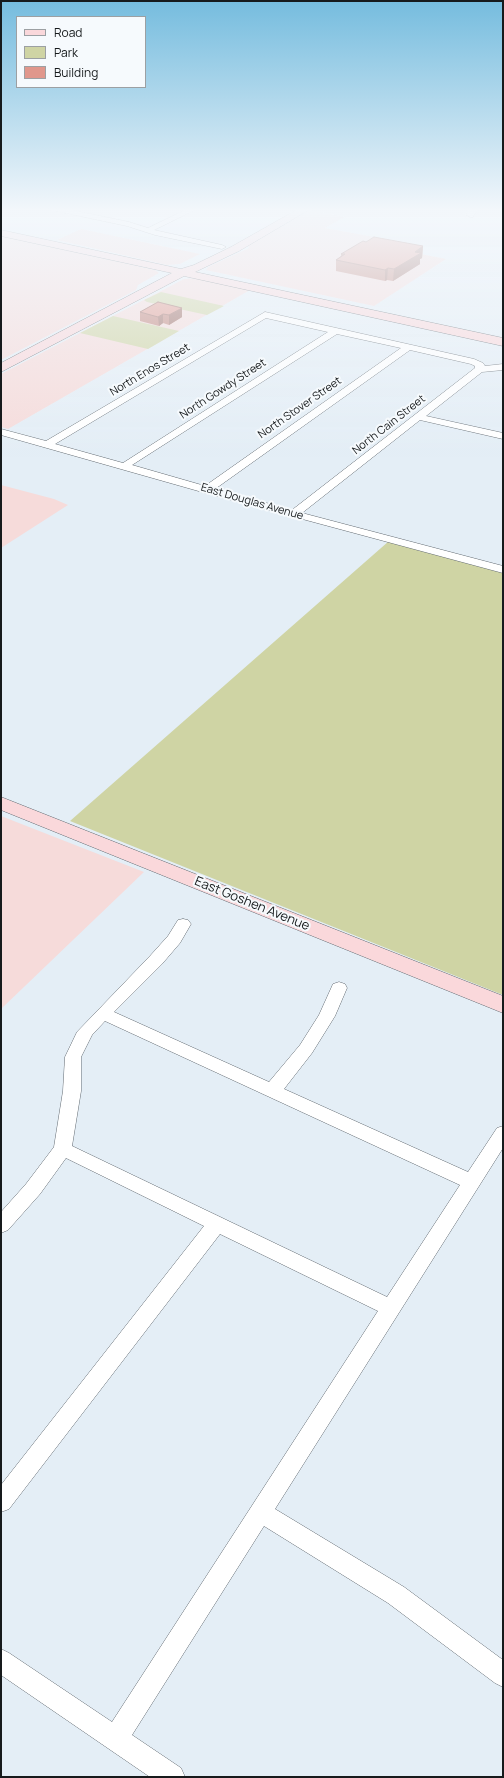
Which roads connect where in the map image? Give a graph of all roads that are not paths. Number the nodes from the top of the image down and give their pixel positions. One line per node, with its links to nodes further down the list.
1 (147, 291): 7 (main road)
2 (270, 291): 4 (main road)
3 (335, 331): 5 (street); 12 (street, North Enos Street); 13 (street, North Gowdy Street)
4 (503, 342)
5 (409, 347): 8 (street); 14 (street, North Stover Street)
6 (503, 367): 8 (street)
7 (1, 368)
8 (480, 369): 9 (street, North Cain Street)
9 (418, 417): 11 (street); 15 (street, North Cain Street)
10 (1, 432): 12 (street, East Douglas Avenue)
11 (503, 436)
12 (47, 445): 13 (street, East Douglas Avenue)
13 (123, 467): 14 (street, East Douglas Avenue)
14 (206, 490): 15 (street, East Douglas Avenue)
15 (294, 514): 16 (street, East Douglas Avenue)
16 (503, 570)
17 (1, 803): 20 (main road, East Goshen Avenue)
18 (183, 924): 21 (street)
19 (339, 988): 22 (street)
20 (503, 1005)
21 (104, 1014): 22 (street); 24 (street)
22 (272, 1091): 25 (street)
23 (503, 1133): 25 (street)
24 (63, 1149): 26 (street); 27 (street)
25 (472, 1182): 28 (street)
26 (218, 1223): 28 (street); 29 (street)
27 (1, 1225)
28 (390, 1308): 30 (street)
29 (1, 1502)
30 (260, 1512): 32 (street); 33 (street)
31 (1, 1661): 33 (street)
32 (503, 1675)
33 (115, 1739): 34 (street)
34 (172, 1777)

